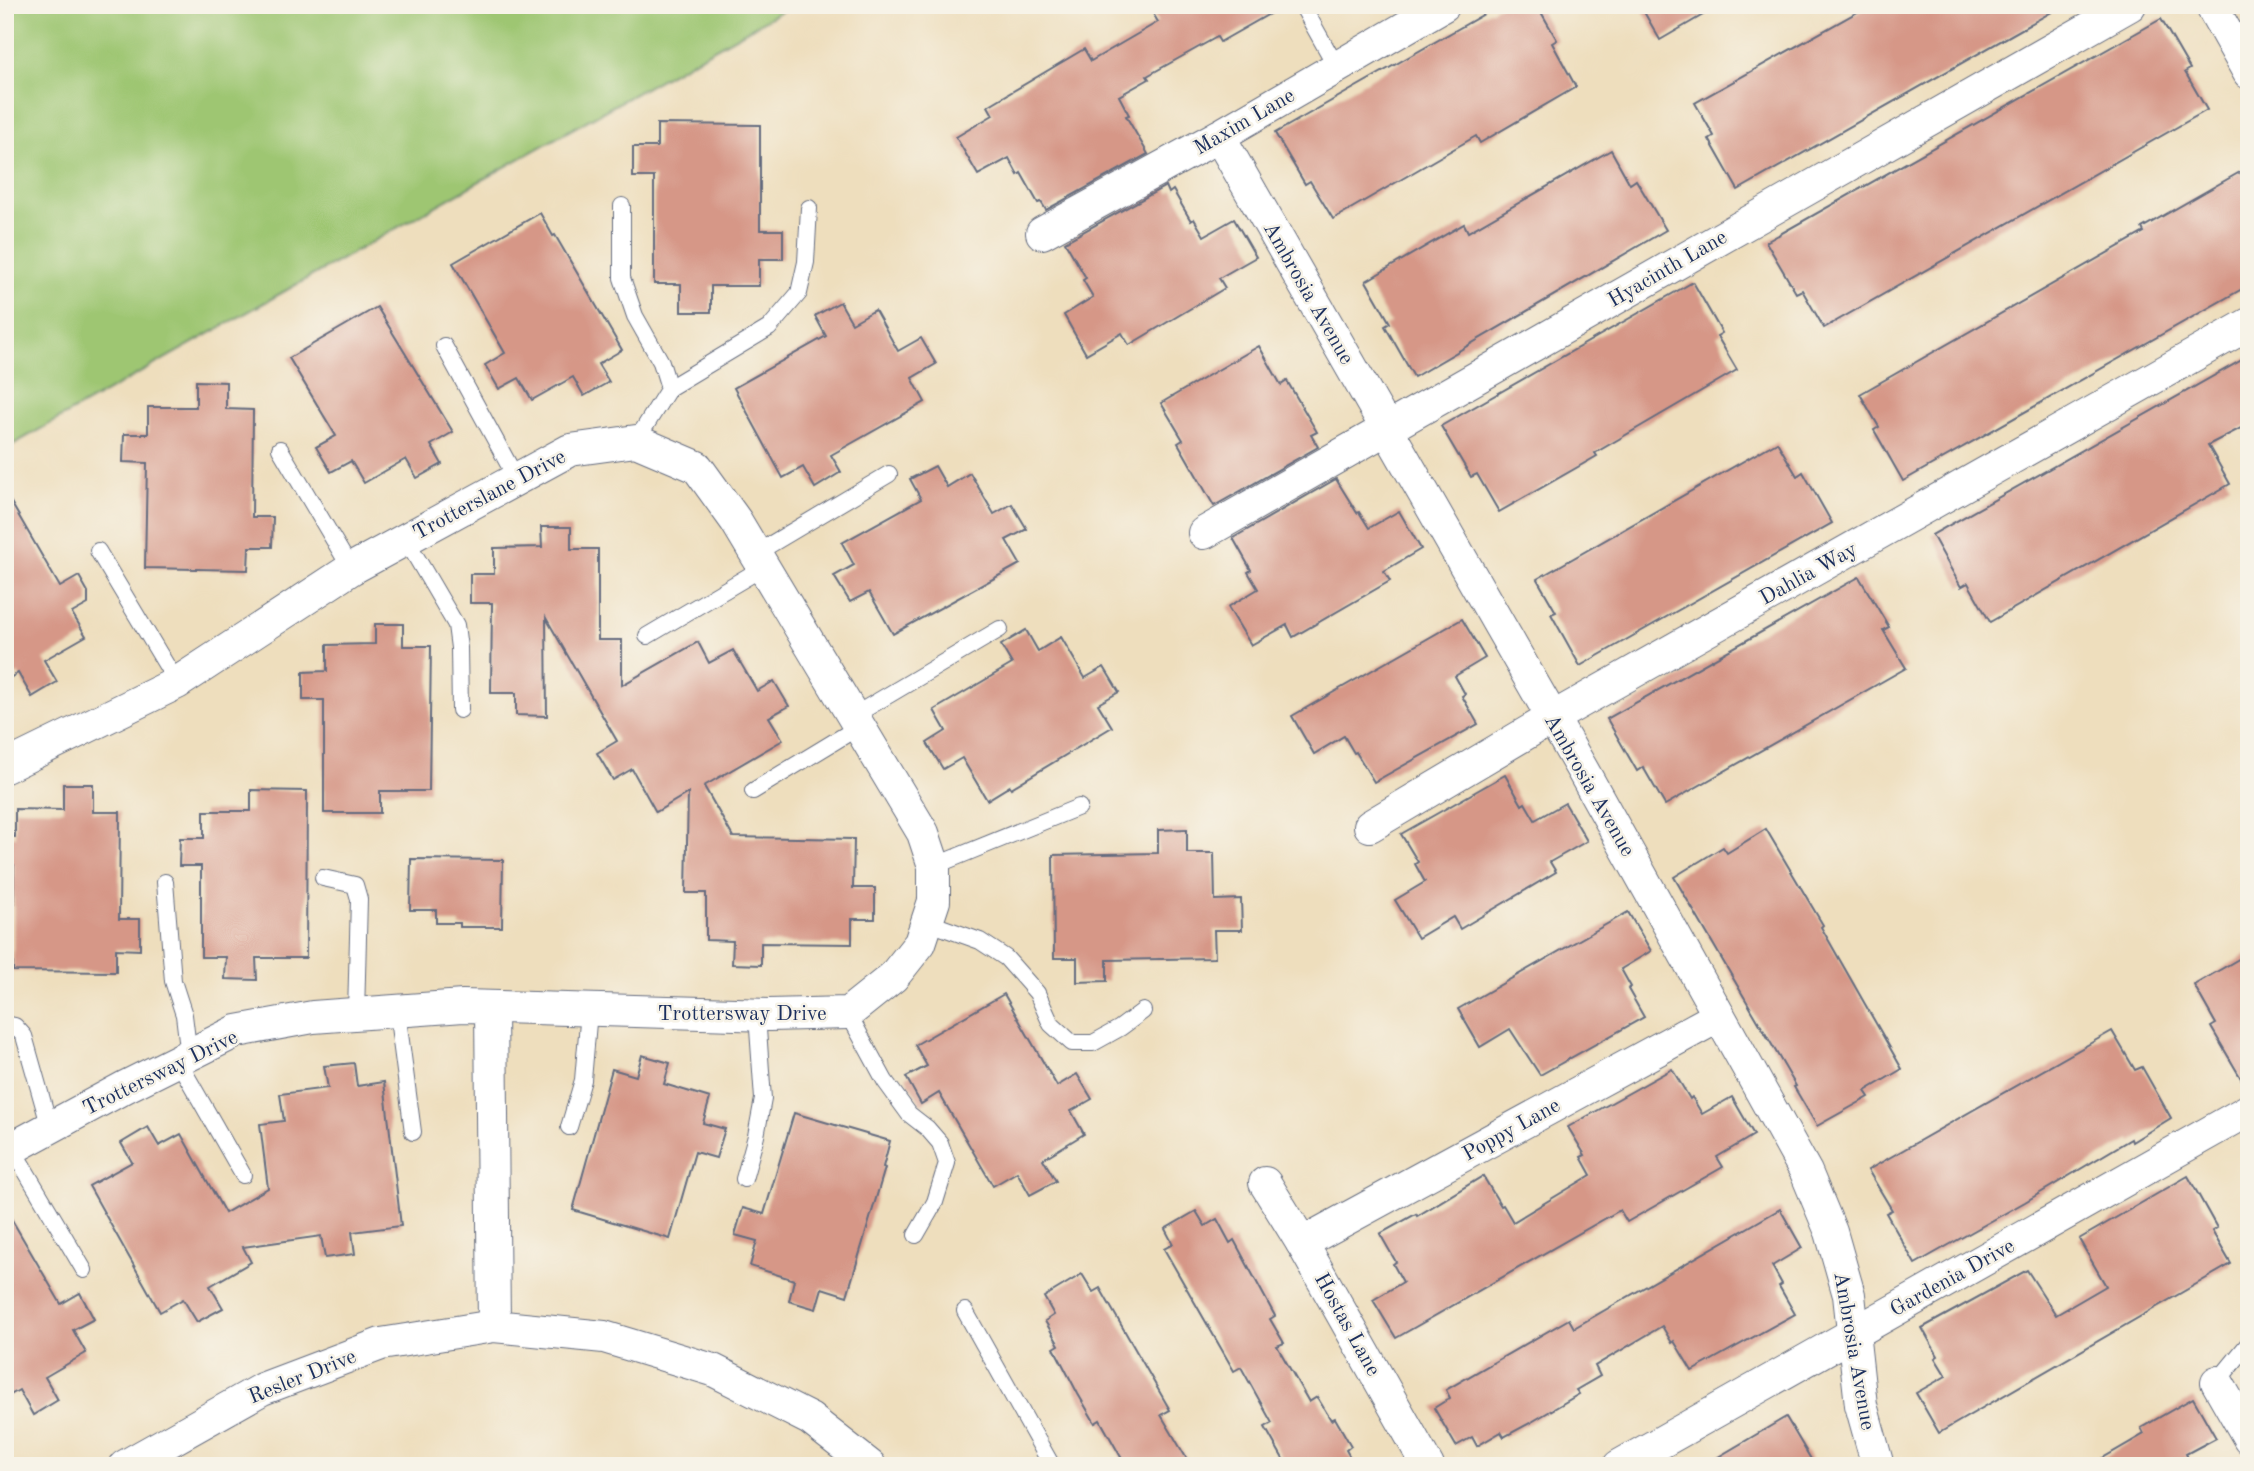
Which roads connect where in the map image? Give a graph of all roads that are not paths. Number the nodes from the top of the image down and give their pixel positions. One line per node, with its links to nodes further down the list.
1 (1302, 5): 5 (lane)
2 (1444, 5): 5 (street, Maxim Lane)
3 (2130, 5): 14 (street, Hyacinth Lane)
4 (2211, 5): 6 (street)
5 (1336, 66): 7 (street, Maxim Lane)
6 (2249, 73)
7 (1219, 136): 10 (street, Maxim Lane); 14 (street, Ambrosia Avenue)
8 (622, 205): 13 (lane)
9 (809, 208): 13 (lane)
10 (1042, 233)
11 (2249, 324): 28 (street, Dahlia Way)
12 (444, 346): 18 (lane)
13 (669, 388): 15 (lane)
14 (1386, 427): 19 (street, Hyacinth Lane); 28 (street, Ambrosia Avenue)
15 (636, 441): 18 (street, Trotterslane Drive); 22 (street)
16 (280, 449): 23 (lane)
17 (888, 474): 22 (lane)
18 (516, 478): 20 (street, Trotterslane Drive)
19 (1204, 533)
20 (405, 538): 23 (street, Trotterslane Drive); 27 (lane)
21 (98, 551): 26 (lane)
22 (760, 560): 25 (lane); 29 (street)
23 (351, 569): 26 (street, Trotterslane Drive)
24 (1000, 629): 29 (lane)
25 (647, 636)
26 (177, 683): 30 (street, Trotterslane Drive)
27 (460, 710)
28 (1552, 718): 33 (street, Dahlia Way); 45 (street, Ambrosia Avenue)
29 (856, 721): 31 (lane); 34 (street)
30 (5, 768)
31 (753, 791)
32 (1079, 807): 34 (lane)
33 (1370, 826)
34 (934, 866): 37 (street)
35 (323, 878): 43 (lane)
36 (165, 882): 47 (lane)
37 (931, 912): 40 (lane); 42 (street, Trottersway Drive)
38 (491, 1008): 39 (street, Trottersway Drive); 41 (street, Trottersway Drive); 60 (street)
39 (589, 1010): 44 (street, Trottersway Drive); 49 (lane)
40 (1143, 1010)
41 (397, 1011): 43 (street, Trottersway Drive); 51 (lane)
42 (848, 1013): 44 (street, Trottersway Drive); 56 (lane)
43 (356, 1014): 47 (street, Trottersway Drive)
44 (757, 1015): 54 (lane)
45 (1719, 1016): 57 (street, Poppy Lane); 61 (street, Ambrosia Avenue)
46 (5, 1024): 50 (lane)
47 (183, 1059): 50 (street, Trottersway Drive); 53 (lane)
48 (2249, 1110): 61 (street, Gardenia Drive)
49 (569, 1127)
50 (50, 1128): 52 (street, Trottersway Drive)
51 (413, 1132)
52 (9, 1150): 58 (lane)
53 (243, 1175)
54 (744, 1179)
55 (1265, 1183): 57 (street, Hostas Lane)
56 (916, 1235)
57 (1302, 1243): 68 (street, Hostas Lane)
58 (84, 1270)
59 (965, 1311): 67 (lane)
60 (494, 1326): 65 (street, Resler Drive); 66 (street, Resler Drive)
61 (1852, 1333): 69 (street, Gardenia Drive); 70 (street, Ambrosia Avenue)
62 (2249, 1343): 63 (lane)
63 (2217, 1382): 64 (street)
64 (2249, 1438)
65 (125, 1466)
66 (870, 1466)
67 (1052, 1466)
68 (1428, 1466)
69 (1619, 1466)
70 (1878, 1466)

